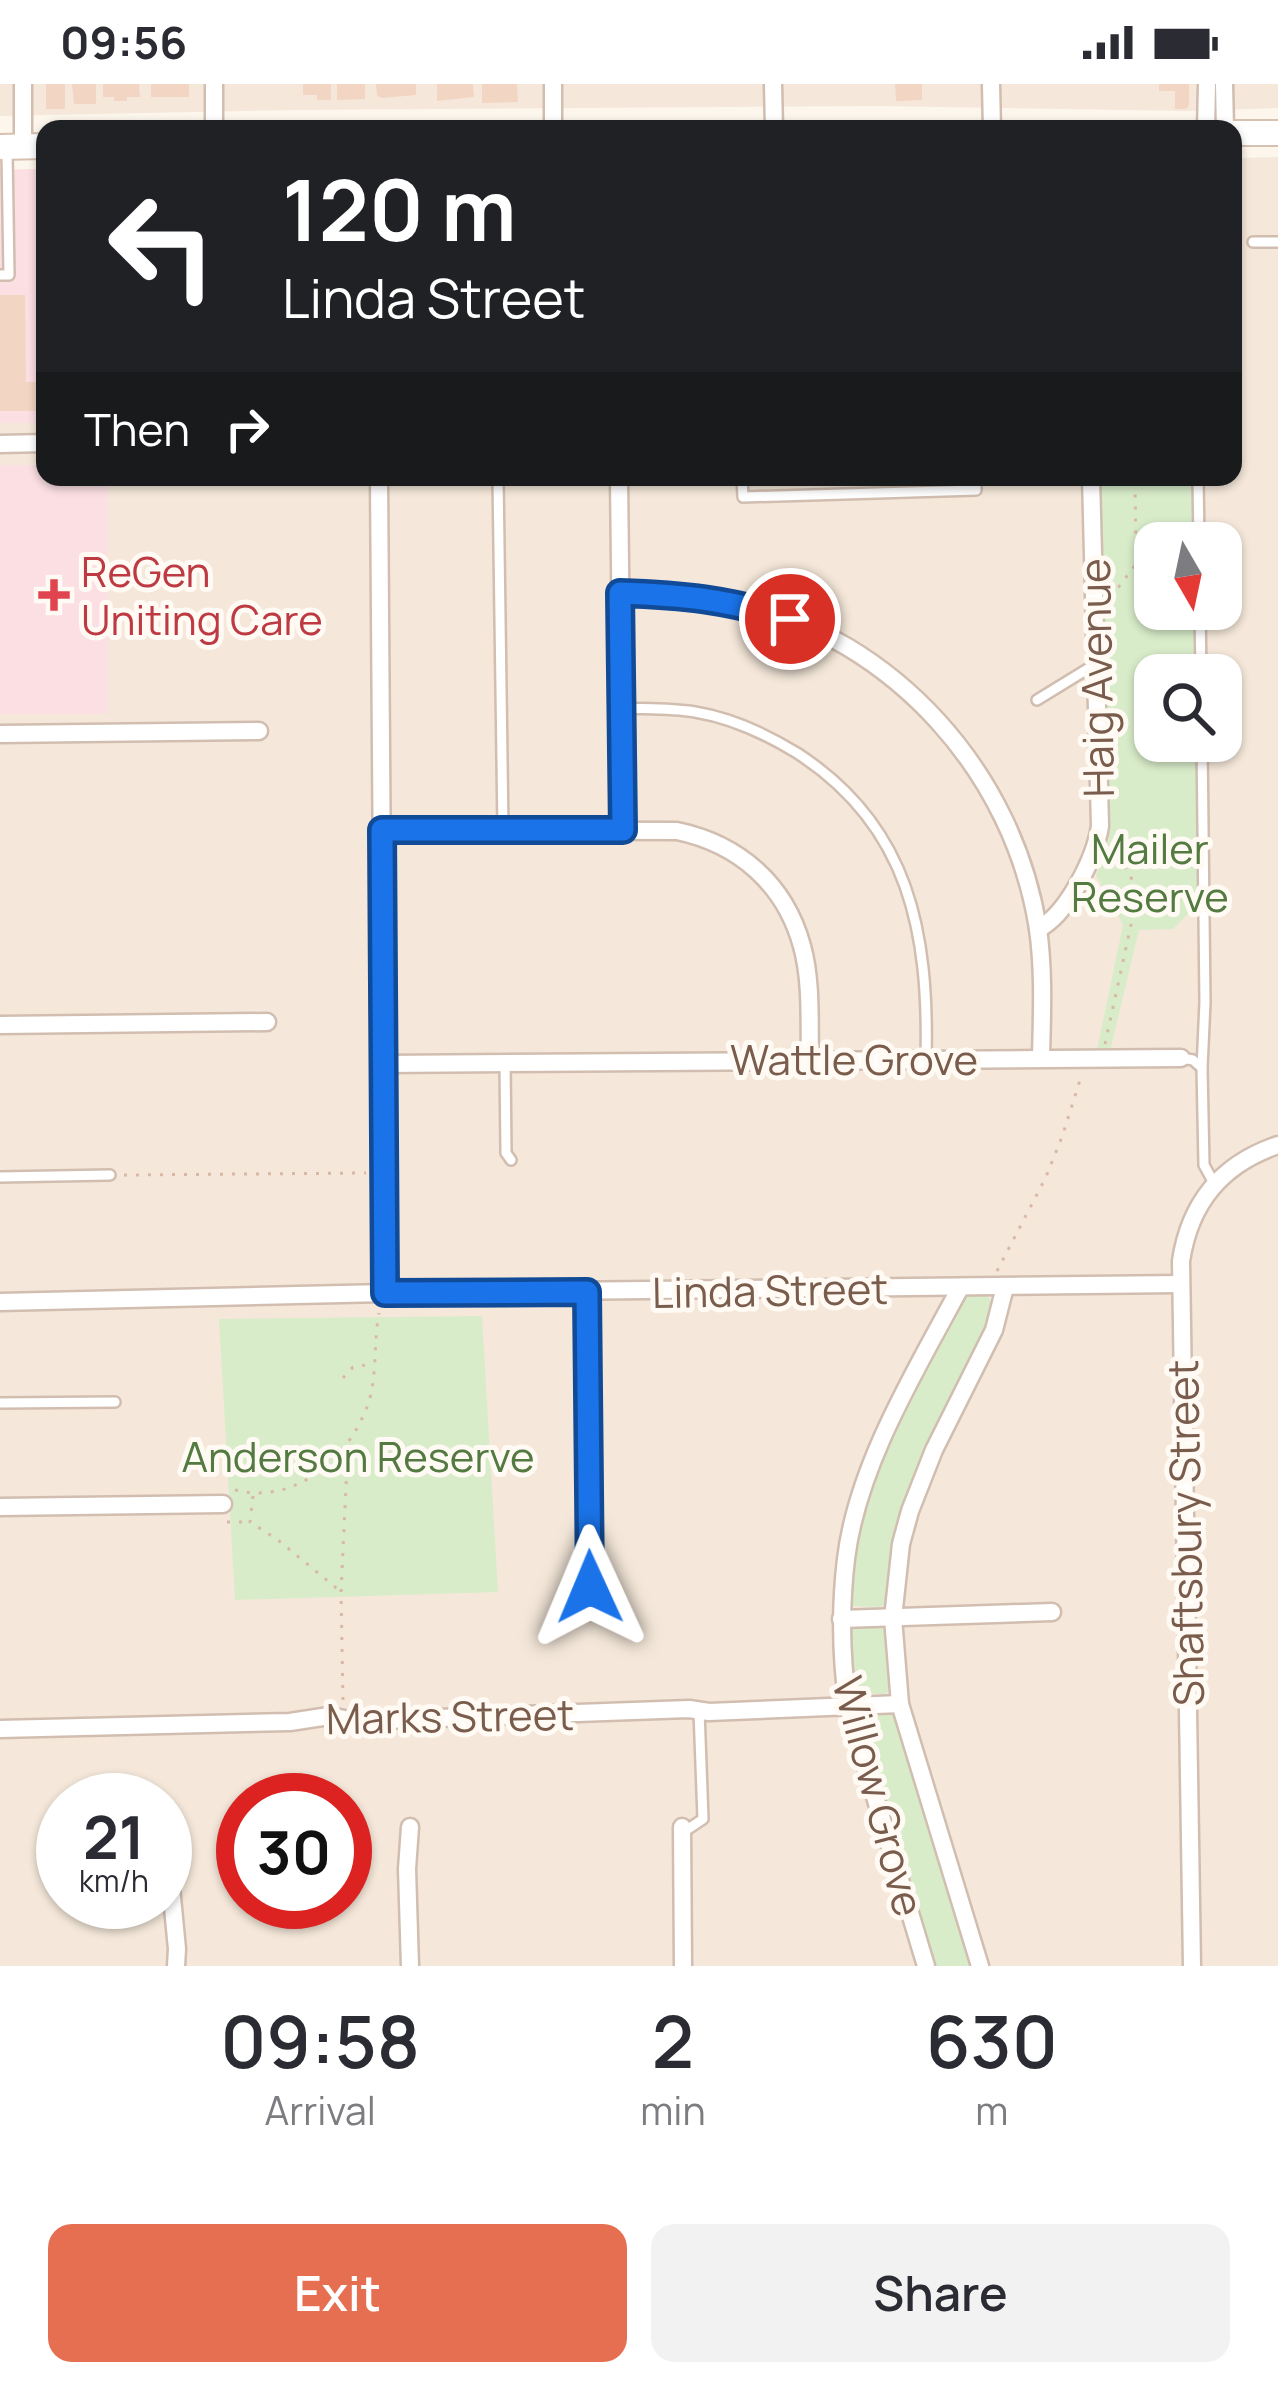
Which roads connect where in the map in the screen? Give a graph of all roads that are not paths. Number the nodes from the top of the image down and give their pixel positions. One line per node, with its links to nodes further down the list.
1 (23, 84): 16 (street)
2 (214, 84): 8 (street)
3 (553, 84): 9 (street)
4 (773, 84): 10 (street)
5 (992, 84): 11 (street)
6 (1207, 84): 12 (street)
7 (1224, 84): 13 (street)
8 (214, 120)
9 (553, 120)
10 (773, 120)
11 (992, 120)
12 (1205, 120)
13 (1225, 120)
14 (1242, 133): 15 (main road)
15 (1278, 133)
16 (19, 146): 19 (lane)
17 (1253, 242): 18 (lane)
18 (1278, 242)
19 (0, 275)
20 (36, 443): 21 (street)
21 (0, 444)
22 (379, 486): 39 (street)
23 (498, 486): 40 (lane)
24 (620, 486): 32 (street)
25 (742, 486): 29 (lane)
26 (976, 486): 29 (lane)
27 (1091, 486): 33 (street, Haig Avenue)
28 (1198, 486): 31 (lane)
29 (976, 490): 30 (lane)
30 (977, 506)
31 (1199, 522)
32 (620, 593): 35 (street); 42 (street)
33 (1096, 663): 34 (lane); 42 (street, Haig Avenue)
34 (1037, 700)
35 (622, 708): 41 (street); 48 (lane)
36 (259, 731): 37 (street)
37 (0, 734)
38 (1202, 762): 51 (lane)
39 (382, 830): 40 (street); 50 (street)
40 (503, 830): 41 (street)
41 (623, 830): 47 (street)
42 (1038, 929): 45 (street)
43 (266, 1022): 44 (street)
44 (0, 1025)
45 (1041, 1057): 46 (street, Wattle Grove); 48 (street, Wattle Grove)
46 (1181, 1058): 51 (lane, Wattle Grove)
47 (810, 1059): 48 (street, Wattle Grove); 49 (street, Wattle Grove)
48 (926, 1059)
49 (505, 1061): 50 (street, Wattle Grove); 53 (lane)
50 (384, 1064): 61 (street)
51 (1202, 1068): 56 (lane)
52 (1278, 1145): 56 (street, Shaftsbury Street)
53 (511, 1160)
54 (110, 1175): 55 (lane)
55 (0, 1177)
56 (1215, 1185): 57 (street, Shaftsbury Street)
57 (1180, 1284): 59 (street, Linda Street); 83 (street, Shaftsbury Street)
58 (960, 1288): 59 (street, Linda Street); 60 (street, Linda Street); 70 (street, Willow Grove)
59 (1000, 1288): 69 (street, Willow Grove)
60 (587, 1292): 61 (street, Linda Street); 67 (street)
61 (385, 1293): 62 (street, Linda Street)
62 (0, 1302)
63 (115, 1402): 64 (lane)
64 (0, 1403)
65 (224, 1495): 66 (street)
66 (0, 1507)
67 (590, 1587)
68 (1052, 1612): 69 (street)
69 (893, 1618): 70 (street); 71 (street, Willow Grove)
70 (842, 1619): 72 (street, Willow Grove)
71 (899, 1704): 72 (street, Marks Street); 82 (street, Willow Grove)
72 (848, 1707): 73 (street, Marks Street); 81 (street, Willow Grove)
73 (699, 1711): 74 (street, Marks Street); 76 (lane)
74 (0, 1729)
75 (410, 1827): 79 (street)
76 (682, 1830): 80 (street)
77 (175, 1929): 78 (street)
78 (176, 1966)
79 (410, 1966)
80 (683, 1966)
81 (926, 1966)
82 (980, 1966)
83 (1192, 1966)

